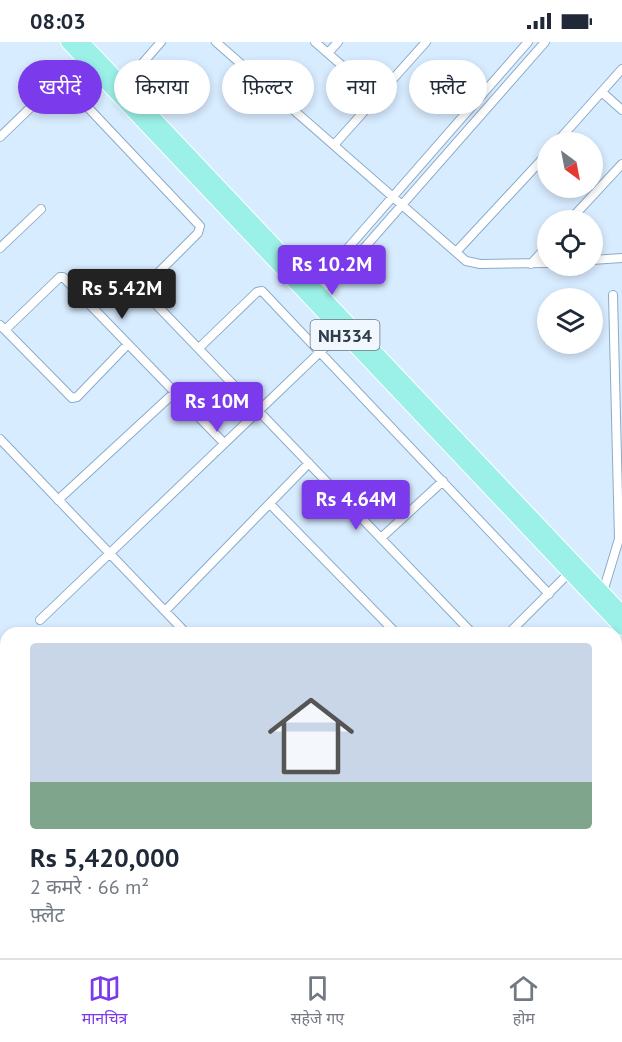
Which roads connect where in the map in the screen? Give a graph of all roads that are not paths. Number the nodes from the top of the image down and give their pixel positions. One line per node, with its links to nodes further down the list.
1 (68, 42): 11 (highway, NH334)
2 (82, 42): 17 (highway, NH334)
3 (161, 42): 13 (street)
4 (216, 42): 27 (street)
5 (315, 42): 10 (street)
6 (338, 42): 10 (street)
7 (426, 42): 16 (street)
8 (528, 42): 30 (street)
9 (545, 42): 31 (street)
10 (328, 53): 14 (street)
11 (83, 57): 12 (street); 18 (highway, NH334)
12 (80, 60)
13 (145, 60)
14 (336, 60)
15 (622, 69): 19 (street)
16 (397, 75)
17 (114, 81)
18 (114, 83)
19 (603, 93): 20 (street); 25 (street)
20 (622, 110)
21 (24, 114): 26 (street)
22 (94, 114): 47 (street)
23 (144, 114): 42 (highway, NH334)
24 (363, 114): 27 (street)
25 (566, 132)
26 (0, 137)
27 (334, 146): 30 (street)
28 (622, 164): 33 (street)
29 (537, 165): 35 (street)
30 (394, 196): 31 (street); 41 (street)
31 (402, 203): 35 (street); 41 (street)
32 (41, 209): 34 (street)
33 (579, 210)
34 (0, 248)
35 (456, 252): 39 (street)
36 (537, 257): 39 (street)
37 (622, 258): 38 (street)
38 (603, 259)
39 (531, 264): 40 (street)
40 (537, 264)
41 (335, 275): 42 (street)
42 (315, 295): 45 (highway, NH334); 60 (highway, NH334)
43 (613, 295): 60 (street)
44 (3, 328): 46 (street); 46 (street)
45 (342, 331): 48 (street); 59 (highway, NH334)
46 (128, 344): 49 (street)
47 (199, 348): 48 (street); 50 (street)
48 (320, 351): 50 (street); 54 (street)
49 (175, 392): 52 (street); 55 (street)
50 (259, 410): 52 (street); 53 (street)
51 (0, 439): 55 (street)
52 (224, 443): 58 (street)
53 (309, 463): 56 (street); 57 (street)
54 (443, 482): 57 (street); 61 (street)
55 (58, 500): 58 (street)
56 (270, 504): 62 (street); 66 (street)
57 (381, 538): 67 (street)
58 (110, 554): 62 (street); 64 (street)
59 (571, 571): 61 (street); 69 (highway, NH334)
60 (603, 592): 63 (highway, NH334)
61 (549, 594): 68 (street)
62 (165, 611): 65 (street)
63 (622, 613)
64 (40, 620)
65 (180, 627)
66 (390, 627)
67 (466, 627)
68 (515, 627)
69 (621, 627)

